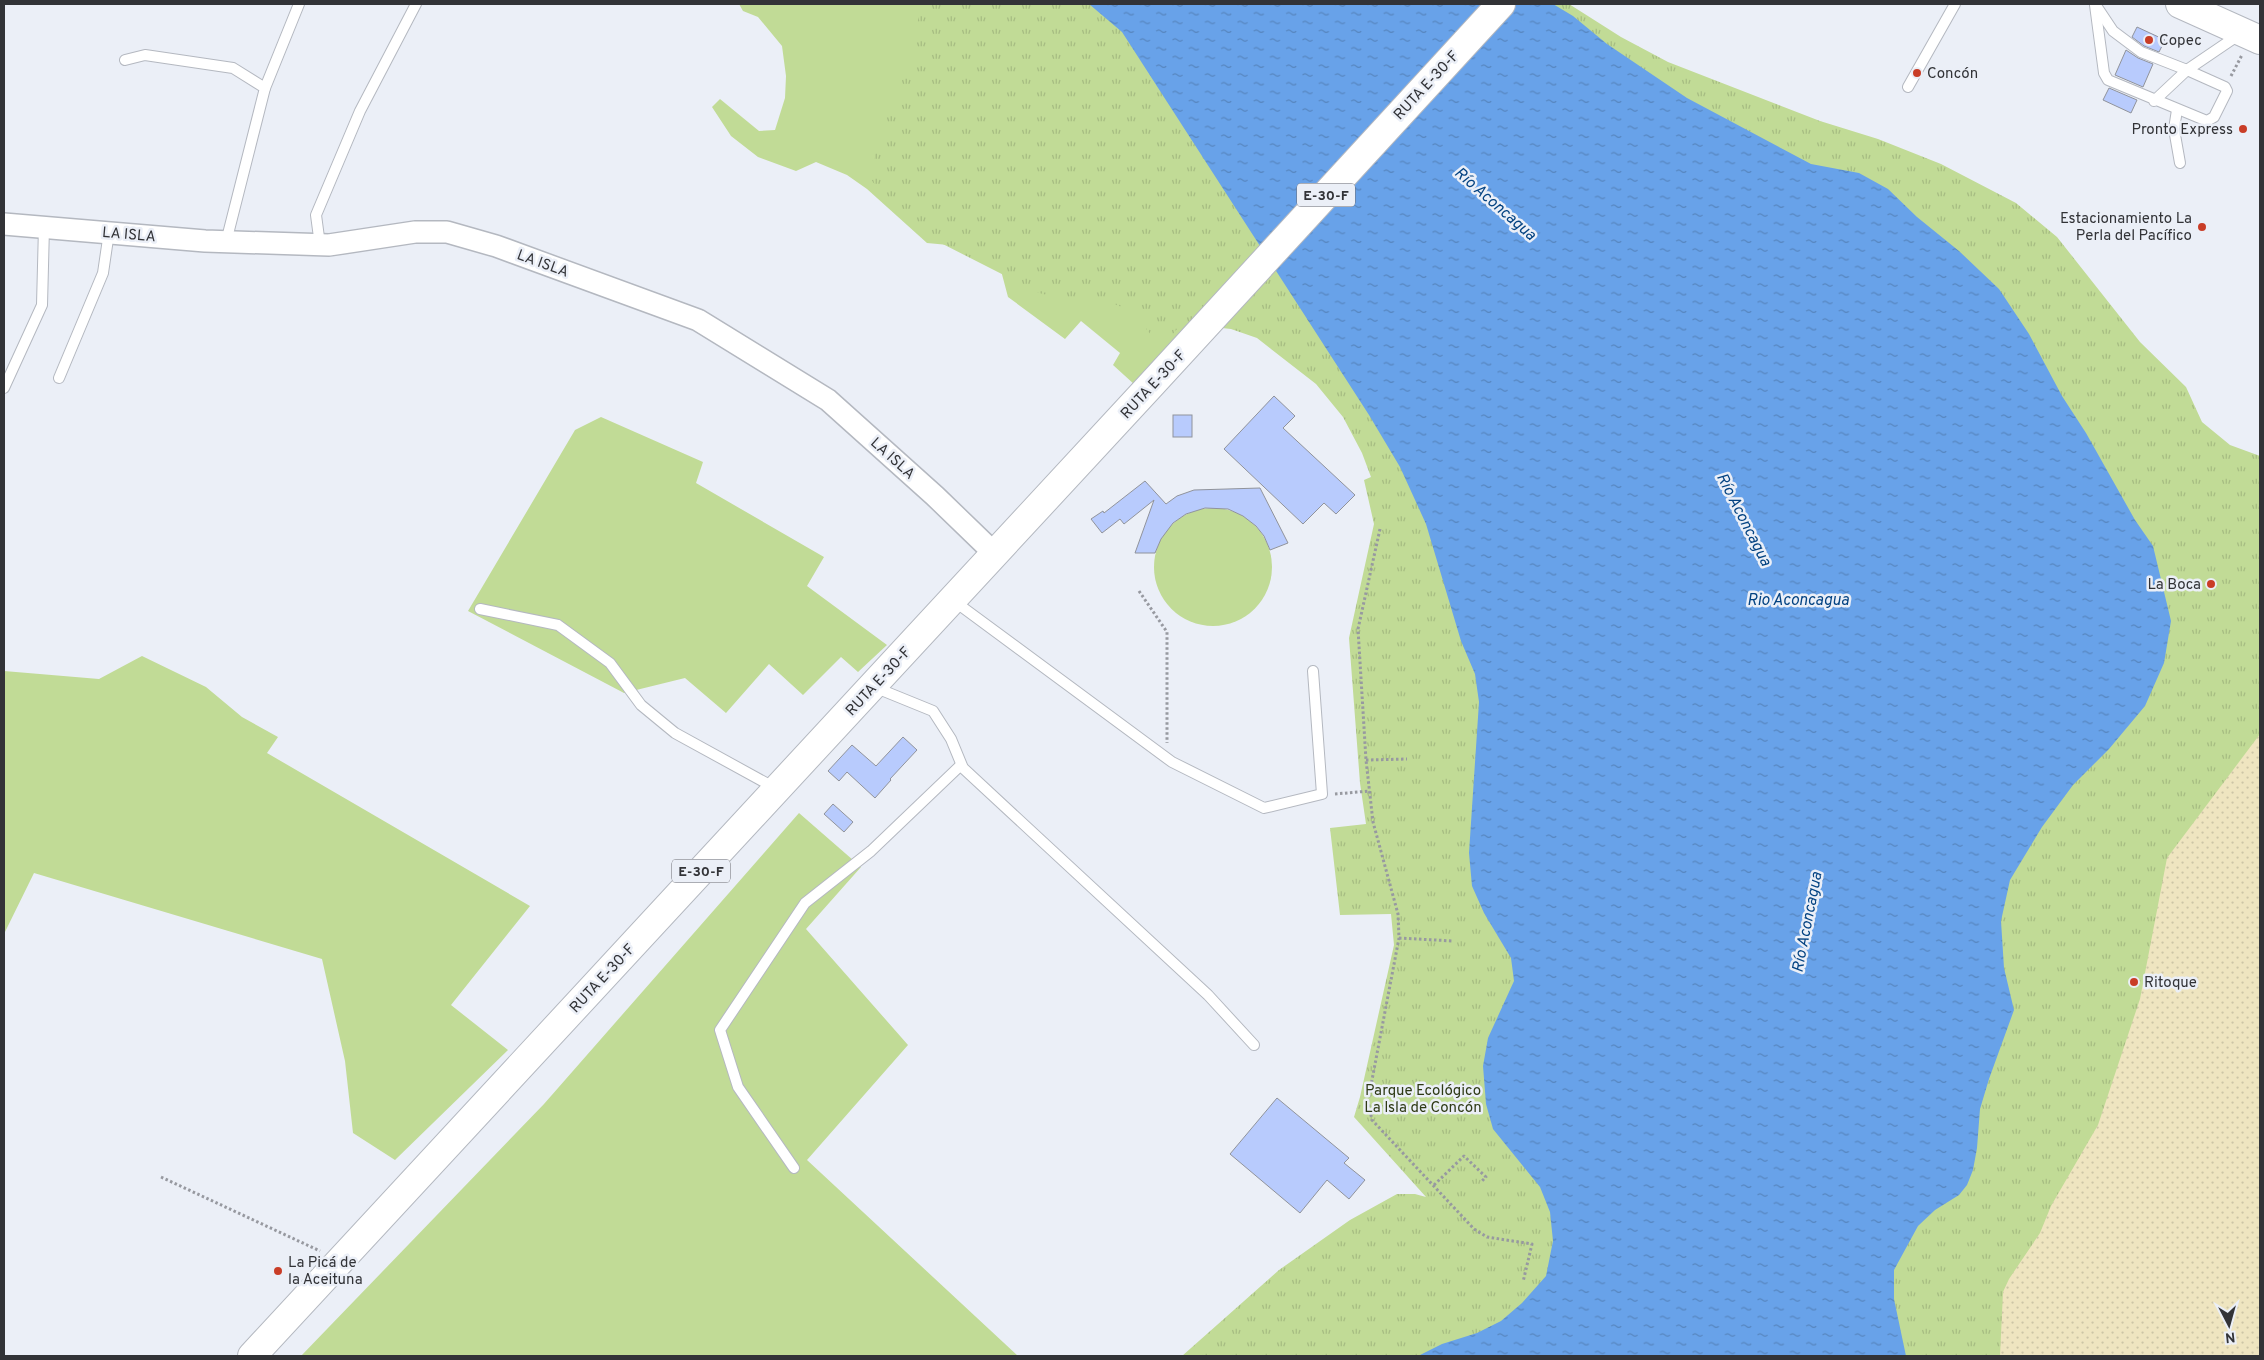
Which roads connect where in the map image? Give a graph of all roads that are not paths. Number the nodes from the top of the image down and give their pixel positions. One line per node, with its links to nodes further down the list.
1 (299, 4): 11 (lane)
2 (416, 4): 19 (lane)
3 (1501, 4): 22 (main road, RUTA E-30-F / E-30-F)
4 (1955, 4): 10 (lane)
5 (2095, 4): 9 (lane); 12 (lane)
6 (2180, 4): 7 (main road)
7 (2252, 36): 9 (lane)
8 (125, 60): 11 (lane)
9 (2187, 70): 12 (lane); 13 (lane)
10 (1908, 87)
11 (264, 88): 18 (lane)
12 (2154, 101): 13 (lane)
13 (2177, 110): 14 (lane)
14 (2180, 163)
15 (4, 224): 16 (street, LA ISLA)
16 (44, 227): 17 (street, LA ISLA); 21 (lane)
17 (109, 232): 18 (street, LA ISLA); 20 (lane)
18 (226, 242): 19 (street, LA ISLA)
19 (320, 245): 22 (street, LA ISLA)
20 (59, 378)
21 (4, 388)
22 (995, 554): 23 (main road, RUTA E-30-F / E-30-F)
23 (952, 600): 25 (lane); 26 (main road, RUTA E-30-F / E-30-F)
24 (480, 609): 28 (lane)
25 (1313, 671)
26 (873, 686): 27 (lane); 28 (main road, RUTA E-30-F / E-30-F)
27 (961, 765): 29 (lane); 30 (lane)
28 (777, 789): 31 (main road, RUTA E-30-F / E-30-F)
29 (1254, 1045)
30 (794, 1168)
31 (252, 1356)

